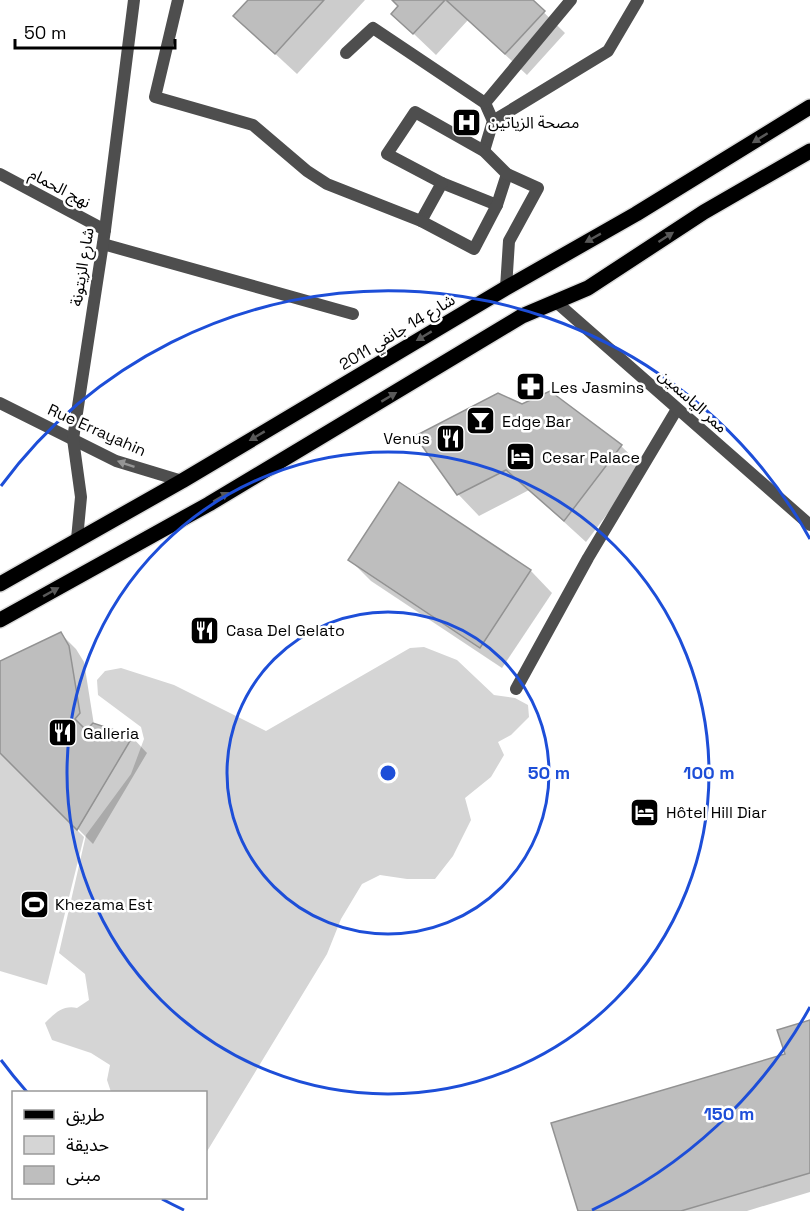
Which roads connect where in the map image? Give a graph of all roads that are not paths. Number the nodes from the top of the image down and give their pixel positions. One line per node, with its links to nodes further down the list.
1 (134, 0): 16 (street, شارع الزيتونة)
2 (178, 0): 15 (street)
3 (571, 0): 6 (street)
4 (638, 0): 8 (street)
5 (346, 53): 6 (street)
6 (485, 103): 8 (street)
7 (810, 107): 18 (main road, شارع 14 جانفي 2011, one-way to 18)
8 (493, 121): 9 (street)
9 (484, 151): 12 (street); 13 (street)
10 (810, 151): 19 (main road, one-way to 10)
11 (0, 174): 16 (street, نهج الحمام)
12 (507, 174): 14 (street); 18 (street)
13 (442, 183): 14 (street); 15 (street)
14 (497, 205): 15 (street)
15 (421, 221)
16 (105, 230): 17 (street, شارع الزيتونة)
17 (103, 244): 20 (street); 23 (street, شارع الزيتونة)
18 (506, 288): 24 (main road, شارع 14 جانفي 2011, one-way to 24)
19 (555, 301): 22 (street, ممر الياسمين); 28 (main road, one-way to 19)
20 (353, 314)
21 (0, 403): 23 (street, Rue Errayahin)
22 (677, 410): 25 (street, ممر الياسمين); 29 (street)
23 (73, 439): 24 (street, Rue Errayahin, one-way to 23); 26 (street, شارع الزيتونة)
24 (182, 481): 26 (main road, شارع 14 جانفي 2011)
25 (810, 525)
26 (77, 539): 27 (main road, شارع 14 جانفي 2011)
27 (0, 584)
28 (0, 620)
29 (516, 689)

